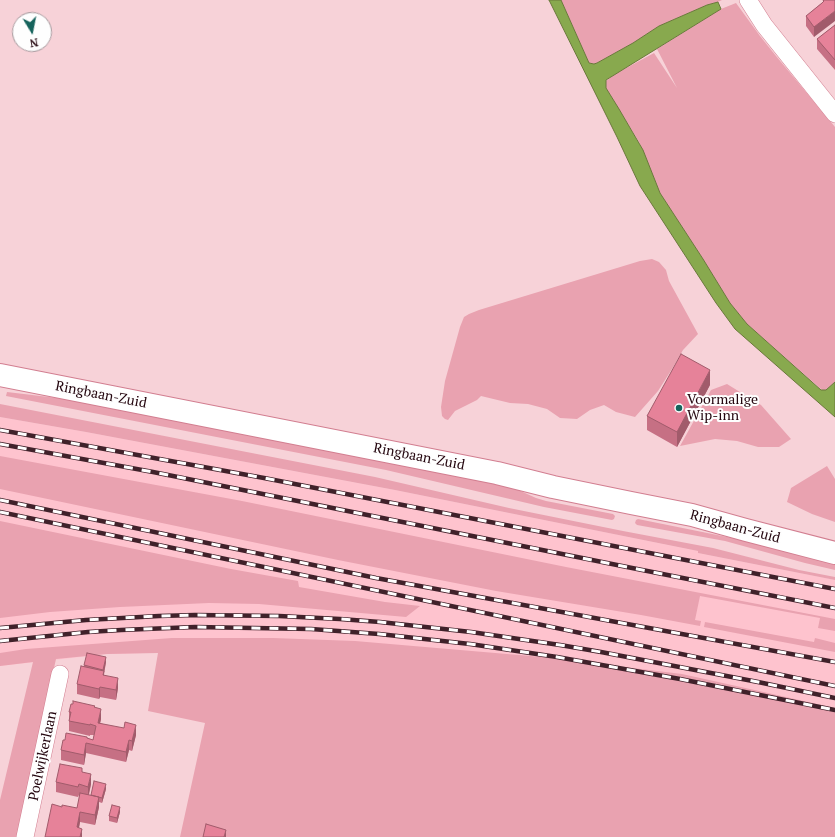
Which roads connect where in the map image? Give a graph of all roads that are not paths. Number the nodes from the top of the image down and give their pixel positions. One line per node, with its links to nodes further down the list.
1 (748, 0): 2 (street)
2 (835, 114)
3 (0, 375): 4 (street, Ringbaan-Zuid)
4 (835, 552)
5 (60, 674): 6 (street, Poelwijkerlaan)
6 (25, 837)

